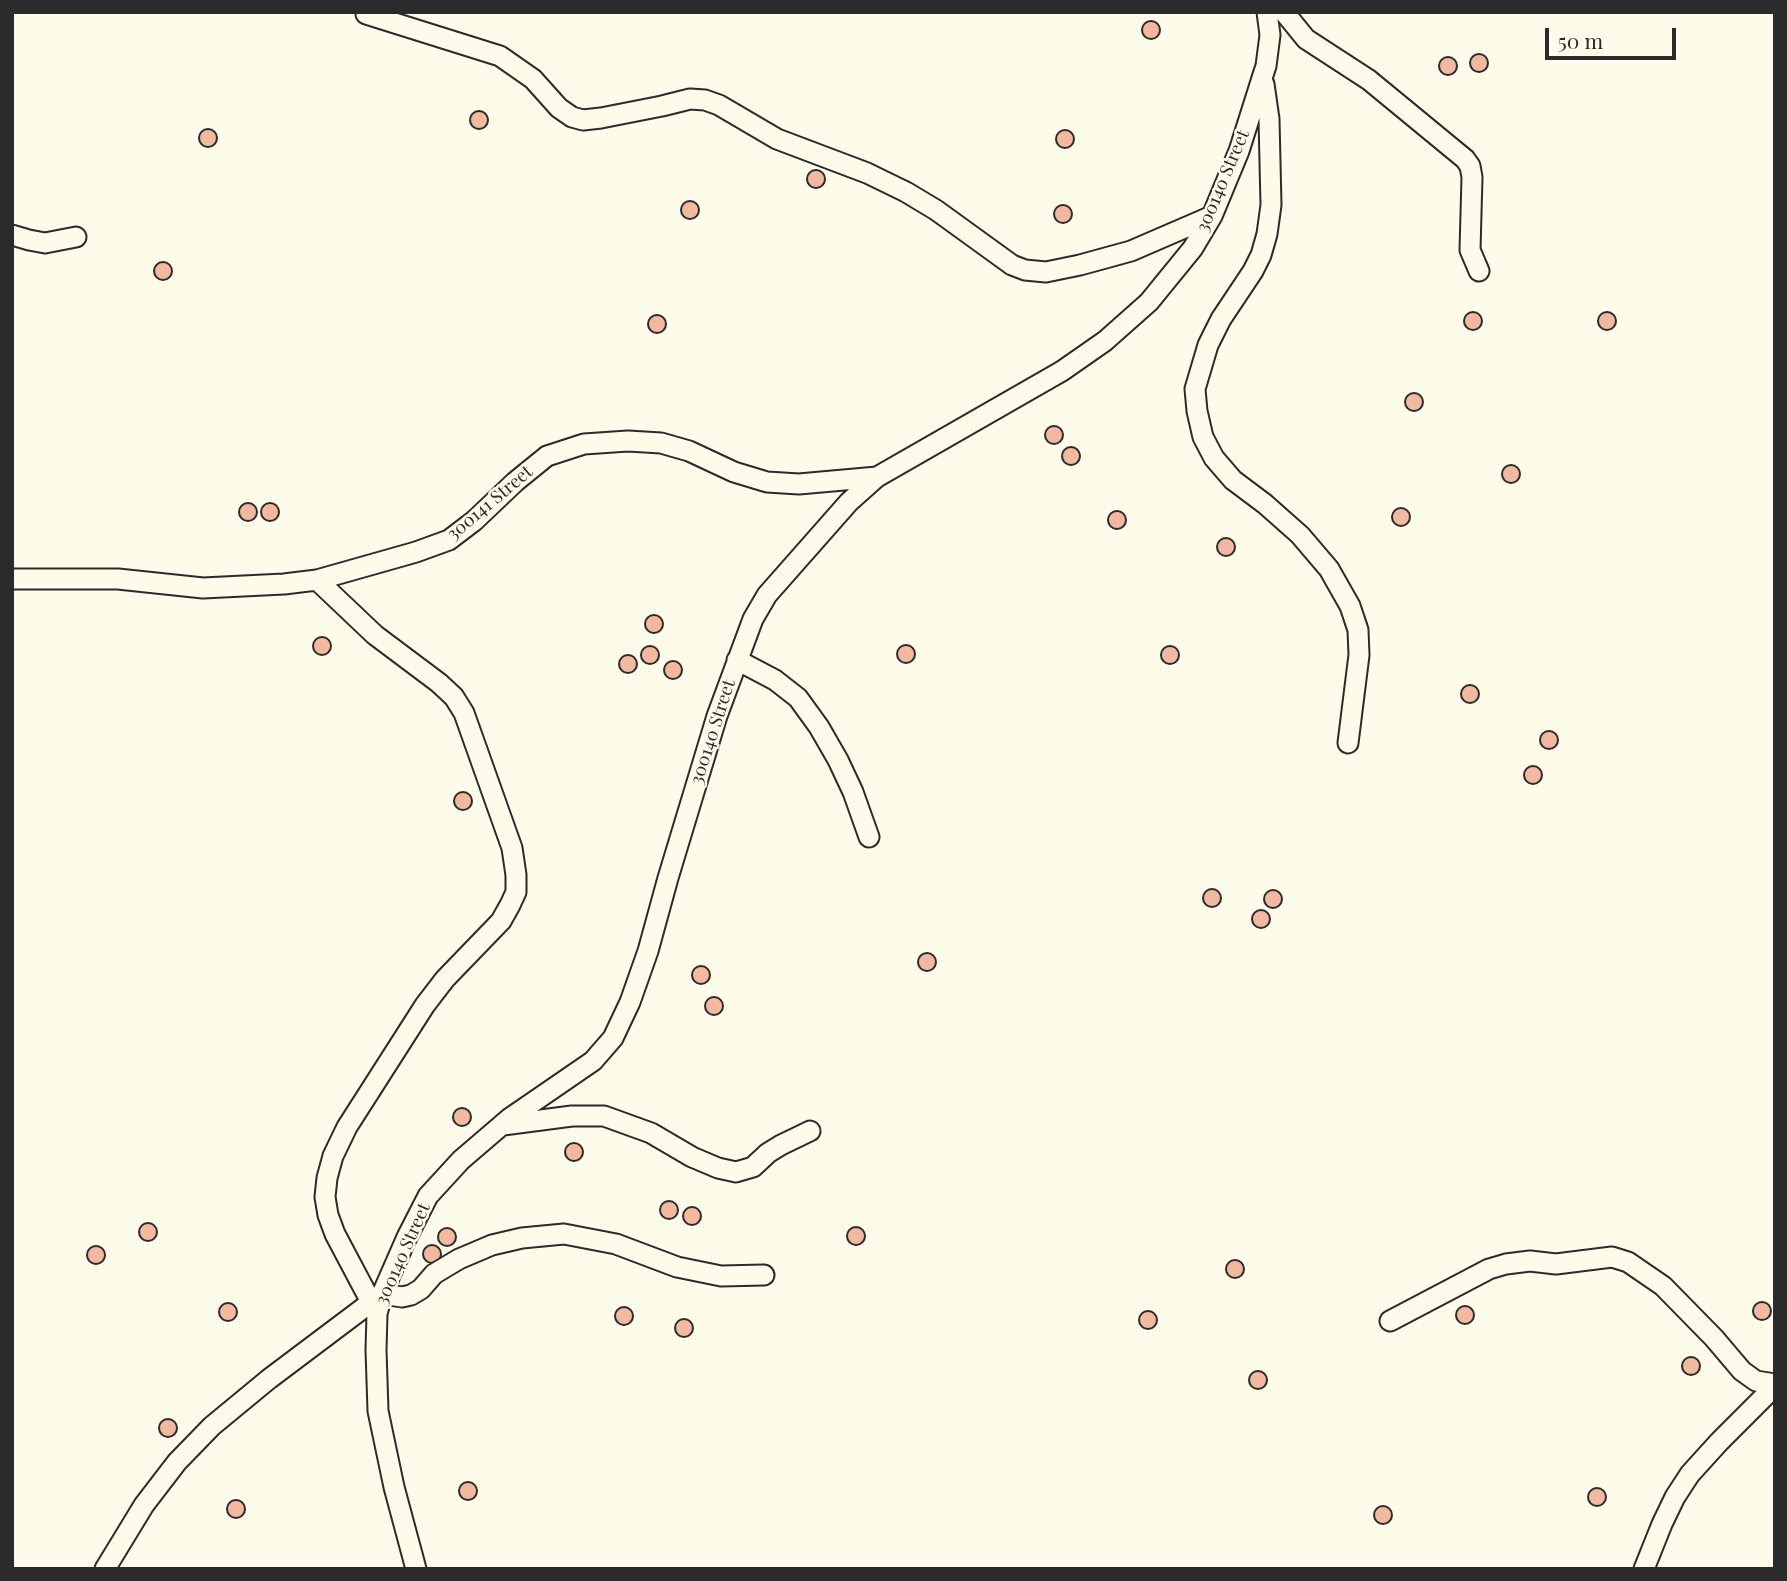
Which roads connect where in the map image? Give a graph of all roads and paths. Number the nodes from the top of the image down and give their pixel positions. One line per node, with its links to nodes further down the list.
1 (1267, 12): 4 (street, 300140 Street)
2 (1284, 12): 8 (street)
3 (366, 14): 5 (street)
4 (1263, 75): 5 (street, 300140 Street); 13 (street)
5 (1212, 216): 9 (street, 300140 Street)
6 (12, 234): 7 (street)
7 (76, 237)
8 (1479, 271)
9 (877, 477): 11 (street, 300141 Street); 12 (street, 300140 Street)
10 (12, 579): 11 (street, 300141 Street)
11 (317, 580): 18 (street)
12 (737, 660): 14 (street); 15 (street, 300140 Street)
13 (1348, 743)
14 (869, 837)
15 (502, 1126): 16 (street); 18 (street, 300140 Street)
16 (810, 1131)
17 (764, 1275): 18 (street)
18 (377, 1298): 21 (street); 22 (street, 300140 Street)
19 (1390, 1321): 20 (street)
20 (1775, 1385): 23 (street)
21 (105, 1569)
22 (416, 1569)
23 (1644, 1569)

